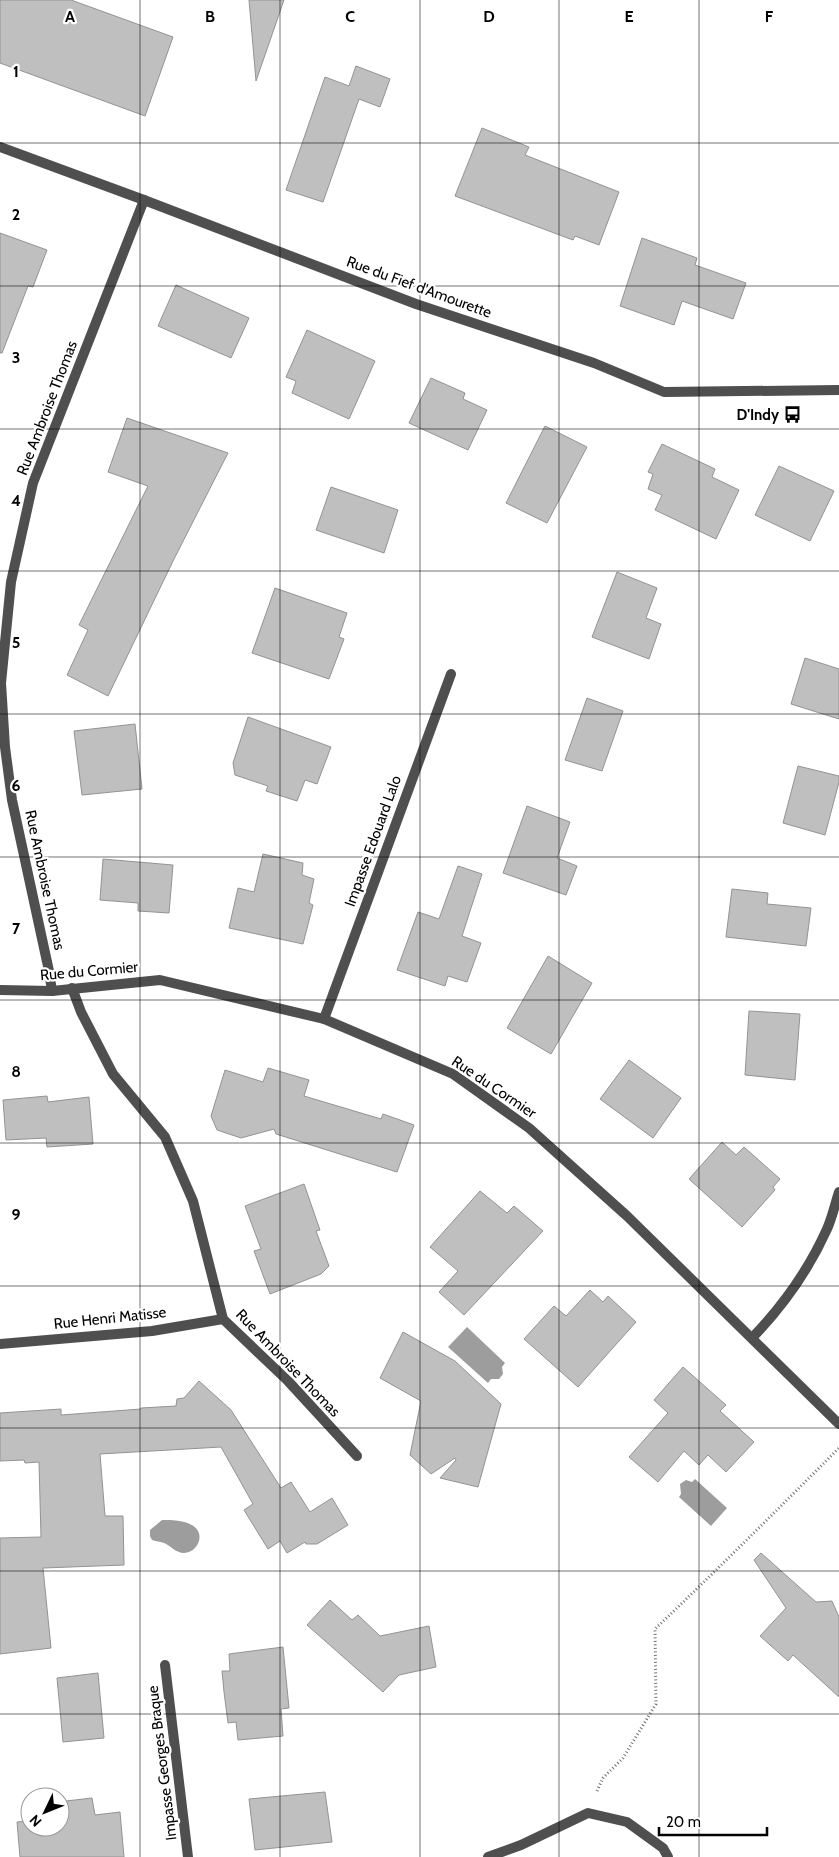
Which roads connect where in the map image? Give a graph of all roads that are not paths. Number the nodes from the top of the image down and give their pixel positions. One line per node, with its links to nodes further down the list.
1 (0, 147): 2 (street, Rue du Fief d'Amourette)
2 (144, 200): 3 (street, Rue du Fief d'Amourette); 7 (street, Rue Ambroise Thomas)
3 (839, 390)
4 (451, 674): 8 (street, Impasse Edouard Lalo)
5 (72, 988): 7 (street, Rue du Cormier); 8 (street, Rue du Cormier); 12 (street, Rue Ambroise Thomas)
6 (0, 990): 7 (street, Rue du Cormier)
7 (52, 991)
8 (324, 1019): 13 (street, Rue du Cormier)
9 (839, 1192): 10 (street)
10 (828, 1227): 11 (street); 13 (street)
11 (839, 1231)
12 (223, 1319): 14 (street, Rue Henri Matisse); 16 (street, Rue Ambroise Thomas)
13 (752, 1338): 15 (street, Rue du Cormier)
14 (0, 1344)
15 (839, 1424)
16 (357, 1456)
17 (165, 1665): 18 (street, Impasse Georges Braque)
18 (188, 1857)
19 (488, 1857): 20 (street)
20 (668, 1857)

